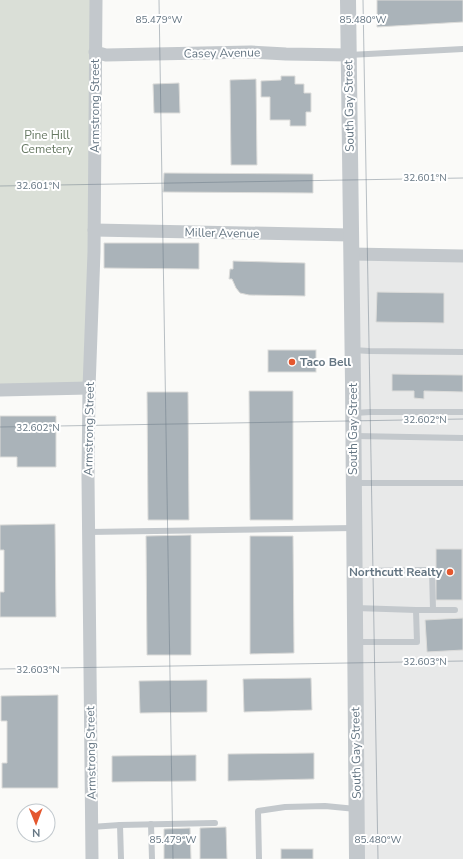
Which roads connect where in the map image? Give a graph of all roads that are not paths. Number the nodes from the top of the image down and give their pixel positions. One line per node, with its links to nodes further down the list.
1 (96, 0): 4 (street, Armstrong Street)
2 (348, 0): 5 (street, South Gay Street)
3 (463, 49): 5 (lane)
4 (95, 52): 5 (street, Casey Avenue); 6 (street, Armstrong Street)
5 (349, 55): 7 (street, South Gay Street)
6 (94, 230): 7 (street, Miller Avenue); 12 (street, Armstrong Street)
7 (351, 235): 8 (street, South Gay Street)
8 (351, 254): 9 (street); 10 (street, South Gay Street)
9 (463, 256)
10 (352, 350): 11 (lane); 15 (street, South Gay Street)
11 (463, 352)
12 (89, 388): 13 (street); 21 (street, Armstrong Street)
13 (0, 390)
14 (463, 412): 15 (lane)
15 (353, 413): 16 (street, South Gay Street)
16 (353, 436): 17 (lane); 18 (street, South Gay Street)
17 (463, 438)
18 (353, 483): 19 (lane); 20 (street, South Gay Street)
19 (463, 483)
20 (354, 528): 21 (lane); 22 (street, South Gay Street)
21 (88, 532): 32 (street, Armstrong Street)
22 (354, 571): 23 (street, South Gay Street); 25 (lane)
23 (355, 608): 24 (lane); 27 (street, South Gay Street)
24 (416, 610): 25 (lane); 27 (lane)
25 (433, 610): 26 (lane)
26 (455, 610)
27 (355, 642): 28 (street, South Gay Street)
28 (356, 809): 36 (lane); 37 (street, South Gay Street)
29 (215, 823): 30 (lane)
30 (151, 824): 31 (lane); 35 (lane)
31 (120, 825): 32 (lane); 34 (lane)
32 (91, 827): 33 (street, Armstrong Street)
33 (92, 859)
34 (121, 859)
35 (152, 859)
36 (259, 859)
37 (357, 859)

